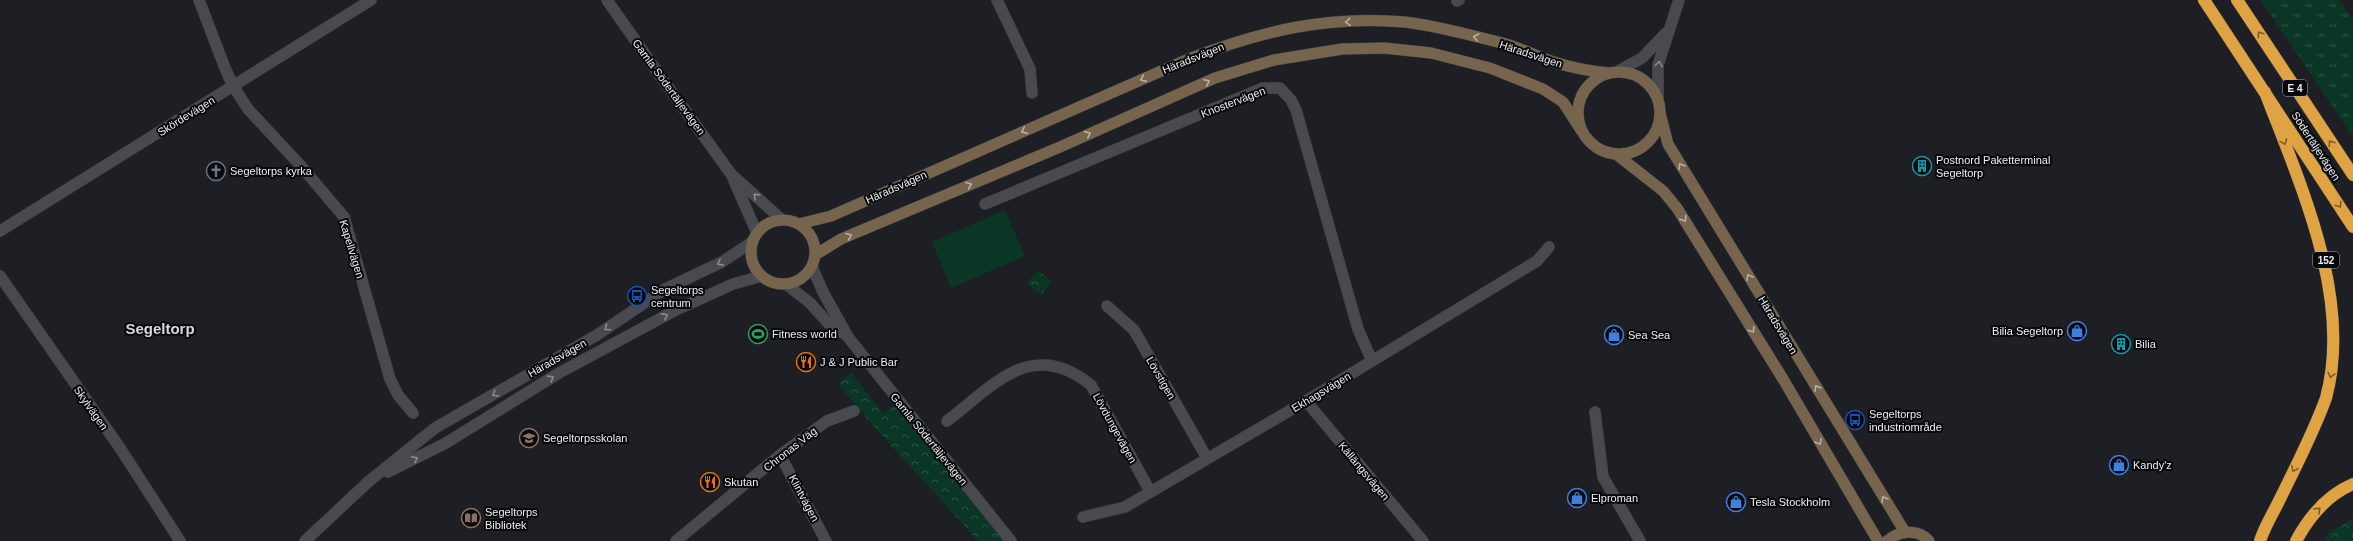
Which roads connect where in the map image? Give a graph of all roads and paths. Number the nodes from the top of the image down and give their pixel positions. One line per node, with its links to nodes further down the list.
1 (199, 0): 10 (street, Kapellvägen)
2 (371, 0): 10 (street, Skördevägen)
3 (607, 0): 17 (street, Gamla Södertäljevägen)
4 (997, 0): 12 (street)
5 (1679, 0): 8 (street)
6 (2204, 0): 11 (highway, Södertäljevägen / E 4)
7 (2237, 0): 18 (highway, Södertäljevägen / E 4, one-way to 7)
8 (1668, 31): 9 (street); 13 (street, one-way to 8)
9 (1613, 72): 13 (main road); 15 (main road); 21 (main road, Häradsvägen, one-way to 21)
10 (233, 86): 23 (street, Skördevägen); 37 (street, Kapellvägen)
11 (2265, 92): 22 (highway, Södertäljevägen / E 4, one-way to 22); 56 (highway, 152, one-way to 56)
12 (1032, 93)
13 (1658, 98): 14 (main road)
14 (1660, 113): 16 (main road); 45 (main road, Häradsvägen, one-way to 14)
15 (1581, 130): 16 (main road); 26 (main road, one-way to 15)
16 (1616, 154): 53 (main road, one-way to 53)
17 (731, 174): 20 (street, Gamla Södertäljevägen, one-way to 17); 24 (street, Gamla Södertäljevägen)
18 (2353, 175)
19 (985, 204): 33 (street, Knostervägen)
20 (781, 219): 21 (main road); 24 (main road)
21 (799, 224): 26 (main road)
22 (2353, 226)
23 (0, 231)
24 (755, 237): 29 (main road); 41 (street, Häradsvägen, one-way to 41)
25 (1550, 247): 33 (street, Ekhagsvägen)
26 (815, 256): 27 (main road)
27 (812, 267): 30 (main road); 32 (street, Gamla Södertäljevägen)
28 (0, 276): 46 (street, Skylvägen)
29 (762, 276): 30 (main road); 41 (street, Häradsvägen, one-way to 29)
30 (786, 284): 32 (street, Gamla Södertäljevägen)
31 (1107, 306): 40 (street, Lövstigen)
32 (848, 337): 50 (street, Gamla Södertäljevägen)
33 (1372, 361): 34 (street, Ekhagsvägen)
34 (1306, 401): 40 (street, Ekhagsvägen); 51 (street, Källängsvägen)
35 (854, 411): 39 (street, Chronas Väg)
36 (1595, 412): 52 (street)
37 (413, 413)
38 (947, 421): 43 (street, Lövdungevägen)
39 (780, 455): 48 (street, Chronas Väg); 49 (street, Klintvägen)
40 (1207, 458): 43 (street, Ekhagsvägen)
41 (368, 482): 47 (street, Häradsvägen)
42 (2353, 484): 57 (highway, one-way to 42)
43 (1150, 491): 44 (street, Ekhagsvägen)
44 (1083, 517)
45 (1904, 532): 54 (main road); 55 (main road)
46 (180, 541)
47 (305, 541)
48 (676, 541)
49 (826, 541)
50 (1011, 541)
51 (1423, 541)
52 (1640, 541)
53 (1878, 541)
54 (1887, 541)
55 (1929, 541)
56 (2260, 541)
57 (2296, 541)

